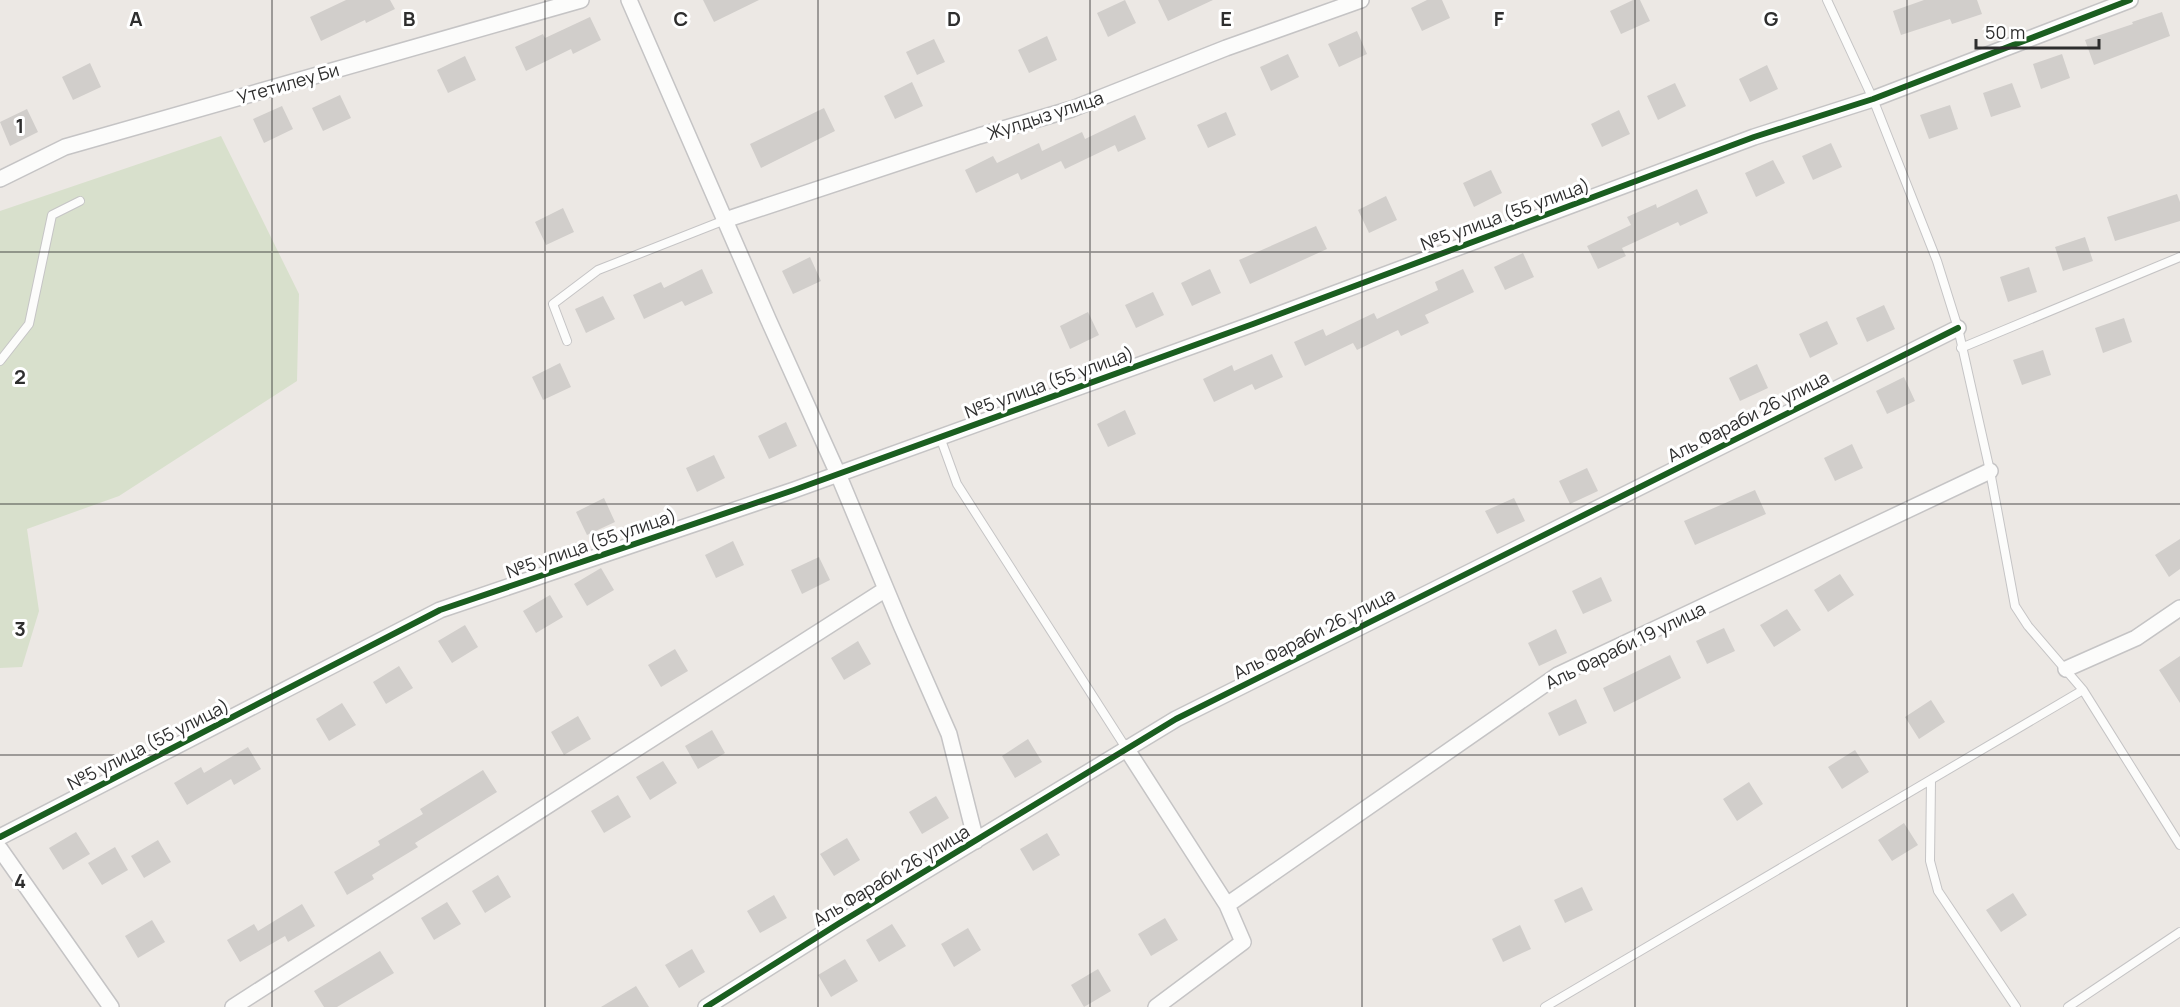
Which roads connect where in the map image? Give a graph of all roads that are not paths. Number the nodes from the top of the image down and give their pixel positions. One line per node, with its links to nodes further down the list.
1 (581, 0): 7 (street, Утетилеу Би)
2 (629, 0): 9 (street)
3 (1361, 0): 9 (street, Жулдыз улица)
4 (1827, 0): 6 (lane)
5 (2130, 0): 6 (street, №5 улица (55 улица))
6 (1873, 99): 11 (lane); 15 (street, №5 улица (55 улица))
7 (0, 179)
8 (80, 201): 14 (lane)
9 (725, 220): 12 (lane); 17 (street)
10 (2180, 257): 13 (lane)
11 (1958, 328): 13 (lane); 22 (street, Аль Фараби 26 улица)
12 (567, 341)
13 (1961, 348): 16 (lane)
14 (0, 361)
15 (940, 437): 17 (street, №5 улица (55 улица)); 22 (lane)
16 (1990, 471): 20 (lane); 28 (street, Аль Фараби 19 улица)
17 (838, 474): 18 (street); 24 (street, №5 улица (55 улица))
18 (886, 589): 25 (street); 31 (street)
19 (2180, 608): 20 (street)
20 (2066, 669): 21 (lane)
21 (2083, 690): 23 (lane); 26 (lane)
22 (1126, 748): 25 (street, Аль Фараби 26 улица); 28 (street)
23 (1931, 780): 34 (lane); 35 (lane)
24 (0, 837)
25 (976, 841): 32 (street, Аль Фараби 26 улица)
26 (2180, 845)
27 (0, 849): 30 (street)
28 (1227, 905): 33 (street)
29 (2180, 932): 36 (lane)
30 (111, 1007)
31 (233, 1007)
32 (706, 1007)
33 (1156, 1007)
34 (1545, 1007)
35 (2016, 1007)
36 (2068, 1007)

